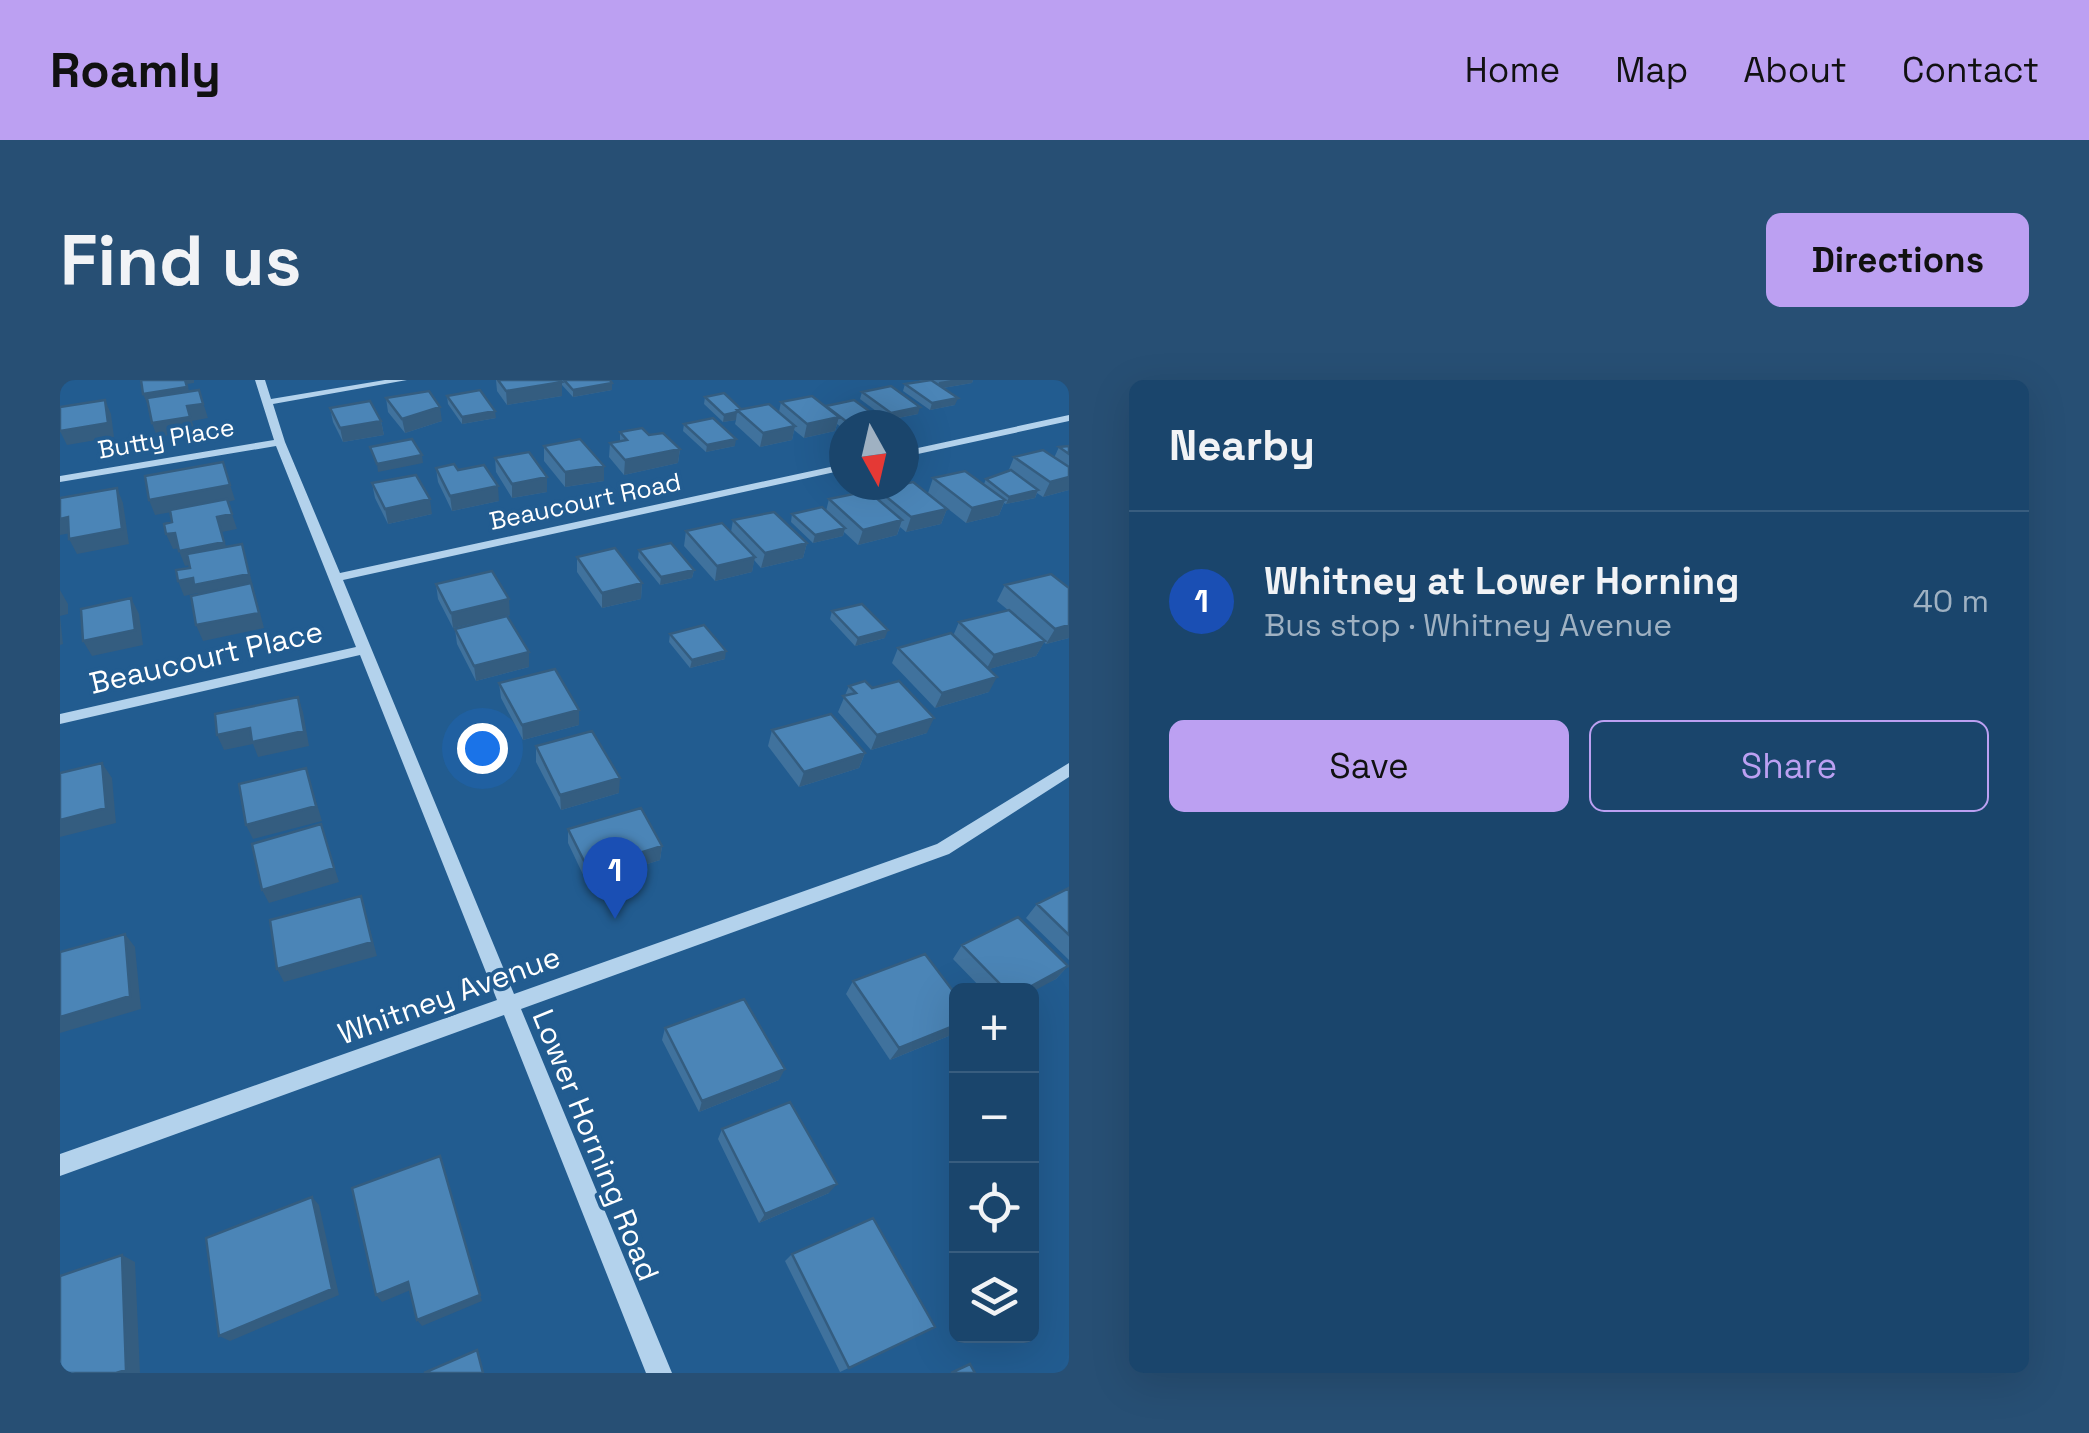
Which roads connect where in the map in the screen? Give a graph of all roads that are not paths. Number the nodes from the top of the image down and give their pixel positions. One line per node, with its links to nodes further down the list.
1 (260, 380): 3 (street, Lower Horning Road)
2 (402, 380): 3 (street)
3 (269, 402): 5 (street, Lower Horning Road)
4 (1069, 418): 6 (street)
5 (280, 442): 8 (street, Butty Place); 9 (street, Lower Horning Road)
6 (919, 451)
7 (829, 470): 9 (street, Beaucourt Road)
8 (60, 479)
9 (336, 578): 10 (street, Lower Horning Road)
10 (365, 648): 11 (street, Beaucourt Place); 13 (street, Lower Horning Road)
11 (60, 719)
12 (1069, 769): 13 (street, Whitney Avenue)
13 (510, 1006): 14 (street, Whitney Avenue); 15 (street, Lower Horning Road)
14 (60, 1166)
15 (659, 1373)

